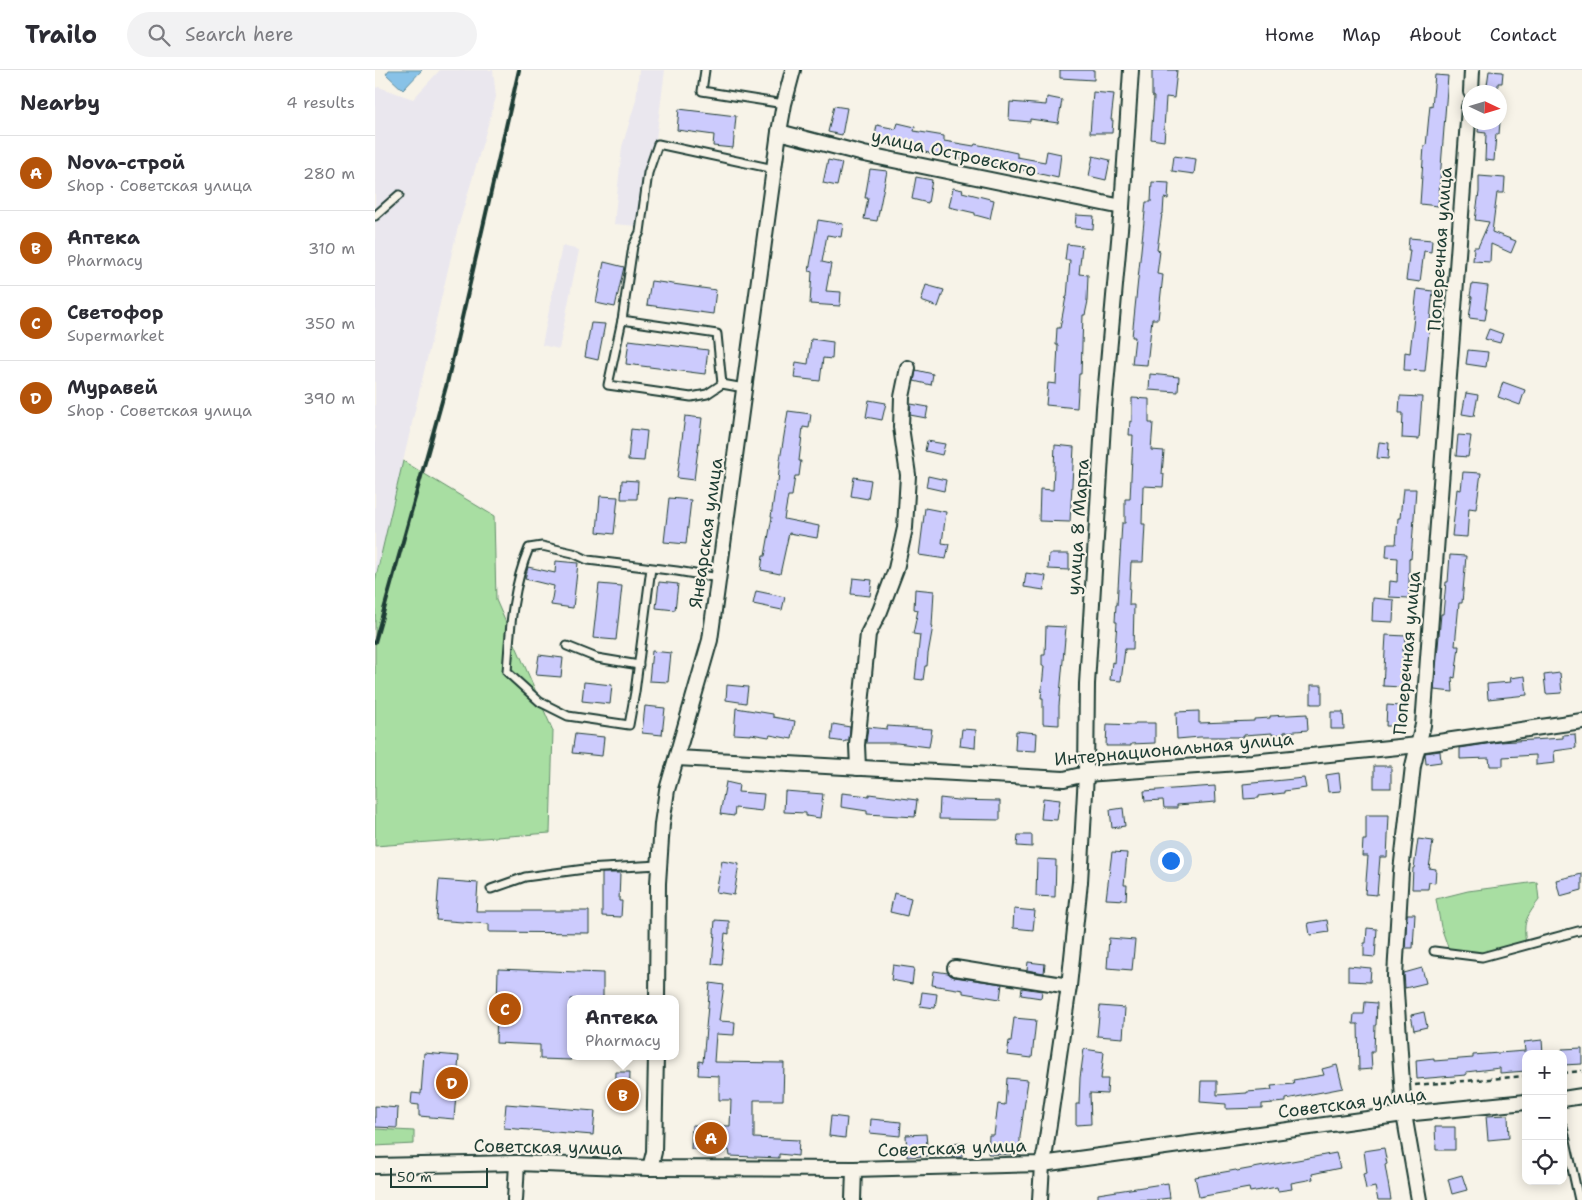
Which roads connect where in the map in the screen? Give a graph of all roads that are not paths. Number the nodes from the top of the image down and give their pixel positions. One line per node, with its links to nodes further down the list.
1 (705, 70): 6 (lane)
2 (793, 70): 6 (street, Январская улица)
3 (1131, 70): 11 (street, улица 8 Марта)
4 (1472, 70): 5 (street)
5 (1471, 85)
6 (784, 104): 8 (street, Январская улица)
7 (1467, 130): 22 (street, Поперечная улица)
8 (779, 132): 9 (street, Январская улица); 11 (street, улица Островского)
9 (774, 169): 13 (lane); 16 (street, Январская улица)
10 (399, 195): 12 (lane)
11 (1122, 207): 25 (street, улица 8 Марта)
12 (375, 216)
13 (622, 320): 15 (lane); 15 (lane)
14 (908, 368): 24 (street)
15 (721, 384): 16 (lane)
16 (744, 388): 18 (street, Январская улица)
17 (651, 568): 18 (lane); 20 (lane); 20 (lane)
18 (719, 578): 23 (street, Январская улица)
19 (567, 646): 20 (lane)
20 (639, 665)
21 (1582, 721): 22 (street, Интернациональная улица)
22 (1418, 745): 25 (street, Интернациональная улица); 37 (street, Поперечная улица)
23 (677, 758): 24 (street, Интернациональная улица); 26 (street, Январская улица)
24 (857, 768): 25 (street, Интернациональная улица)
25 (1085, 774): 31 (street, улица 8 Марта)
26 (659, 865): 27 (lane); 32 (street, Январская улица)
27 (491, 889)
28 (1582, 930): 29 (lane)
29 (1434, 951)
30 (955, 968): 31 (street)
31 (1069, 986): 40 (street, улица 8 Марта)
32 (657, 995)
33 (656, 1060): 42 (street)
34 (1582, 1096): 35 (street)
35 (1567, 1098)
36 (1522, 1102): 37 (street, Советская улица)
37 (1404, 1114): 40 (street, Советская улица); 49 (street, Поперечная улица)
38 (1567, 1140): 44 (lane)
39 (517, 1163): 41 (street, Советская улица); 42 (street, Советская улица); 46 (street)
40 (1042, 1164): 43 (street, Советская улица); 48 (street, улица 8 Марта)
41 (375, 1166)
42 (650, 1168): 43 (street, Советская улица)
43 (854, 1169): 47 (street)
44 (1579, 1185): 45 (lane); 50 (lane)
45 (1582, 1193)
46 (515, 1200)
47 (853, 1200)
48 (1040, 1200)
49 (1419, 1200)
50 (1579, 1200)

